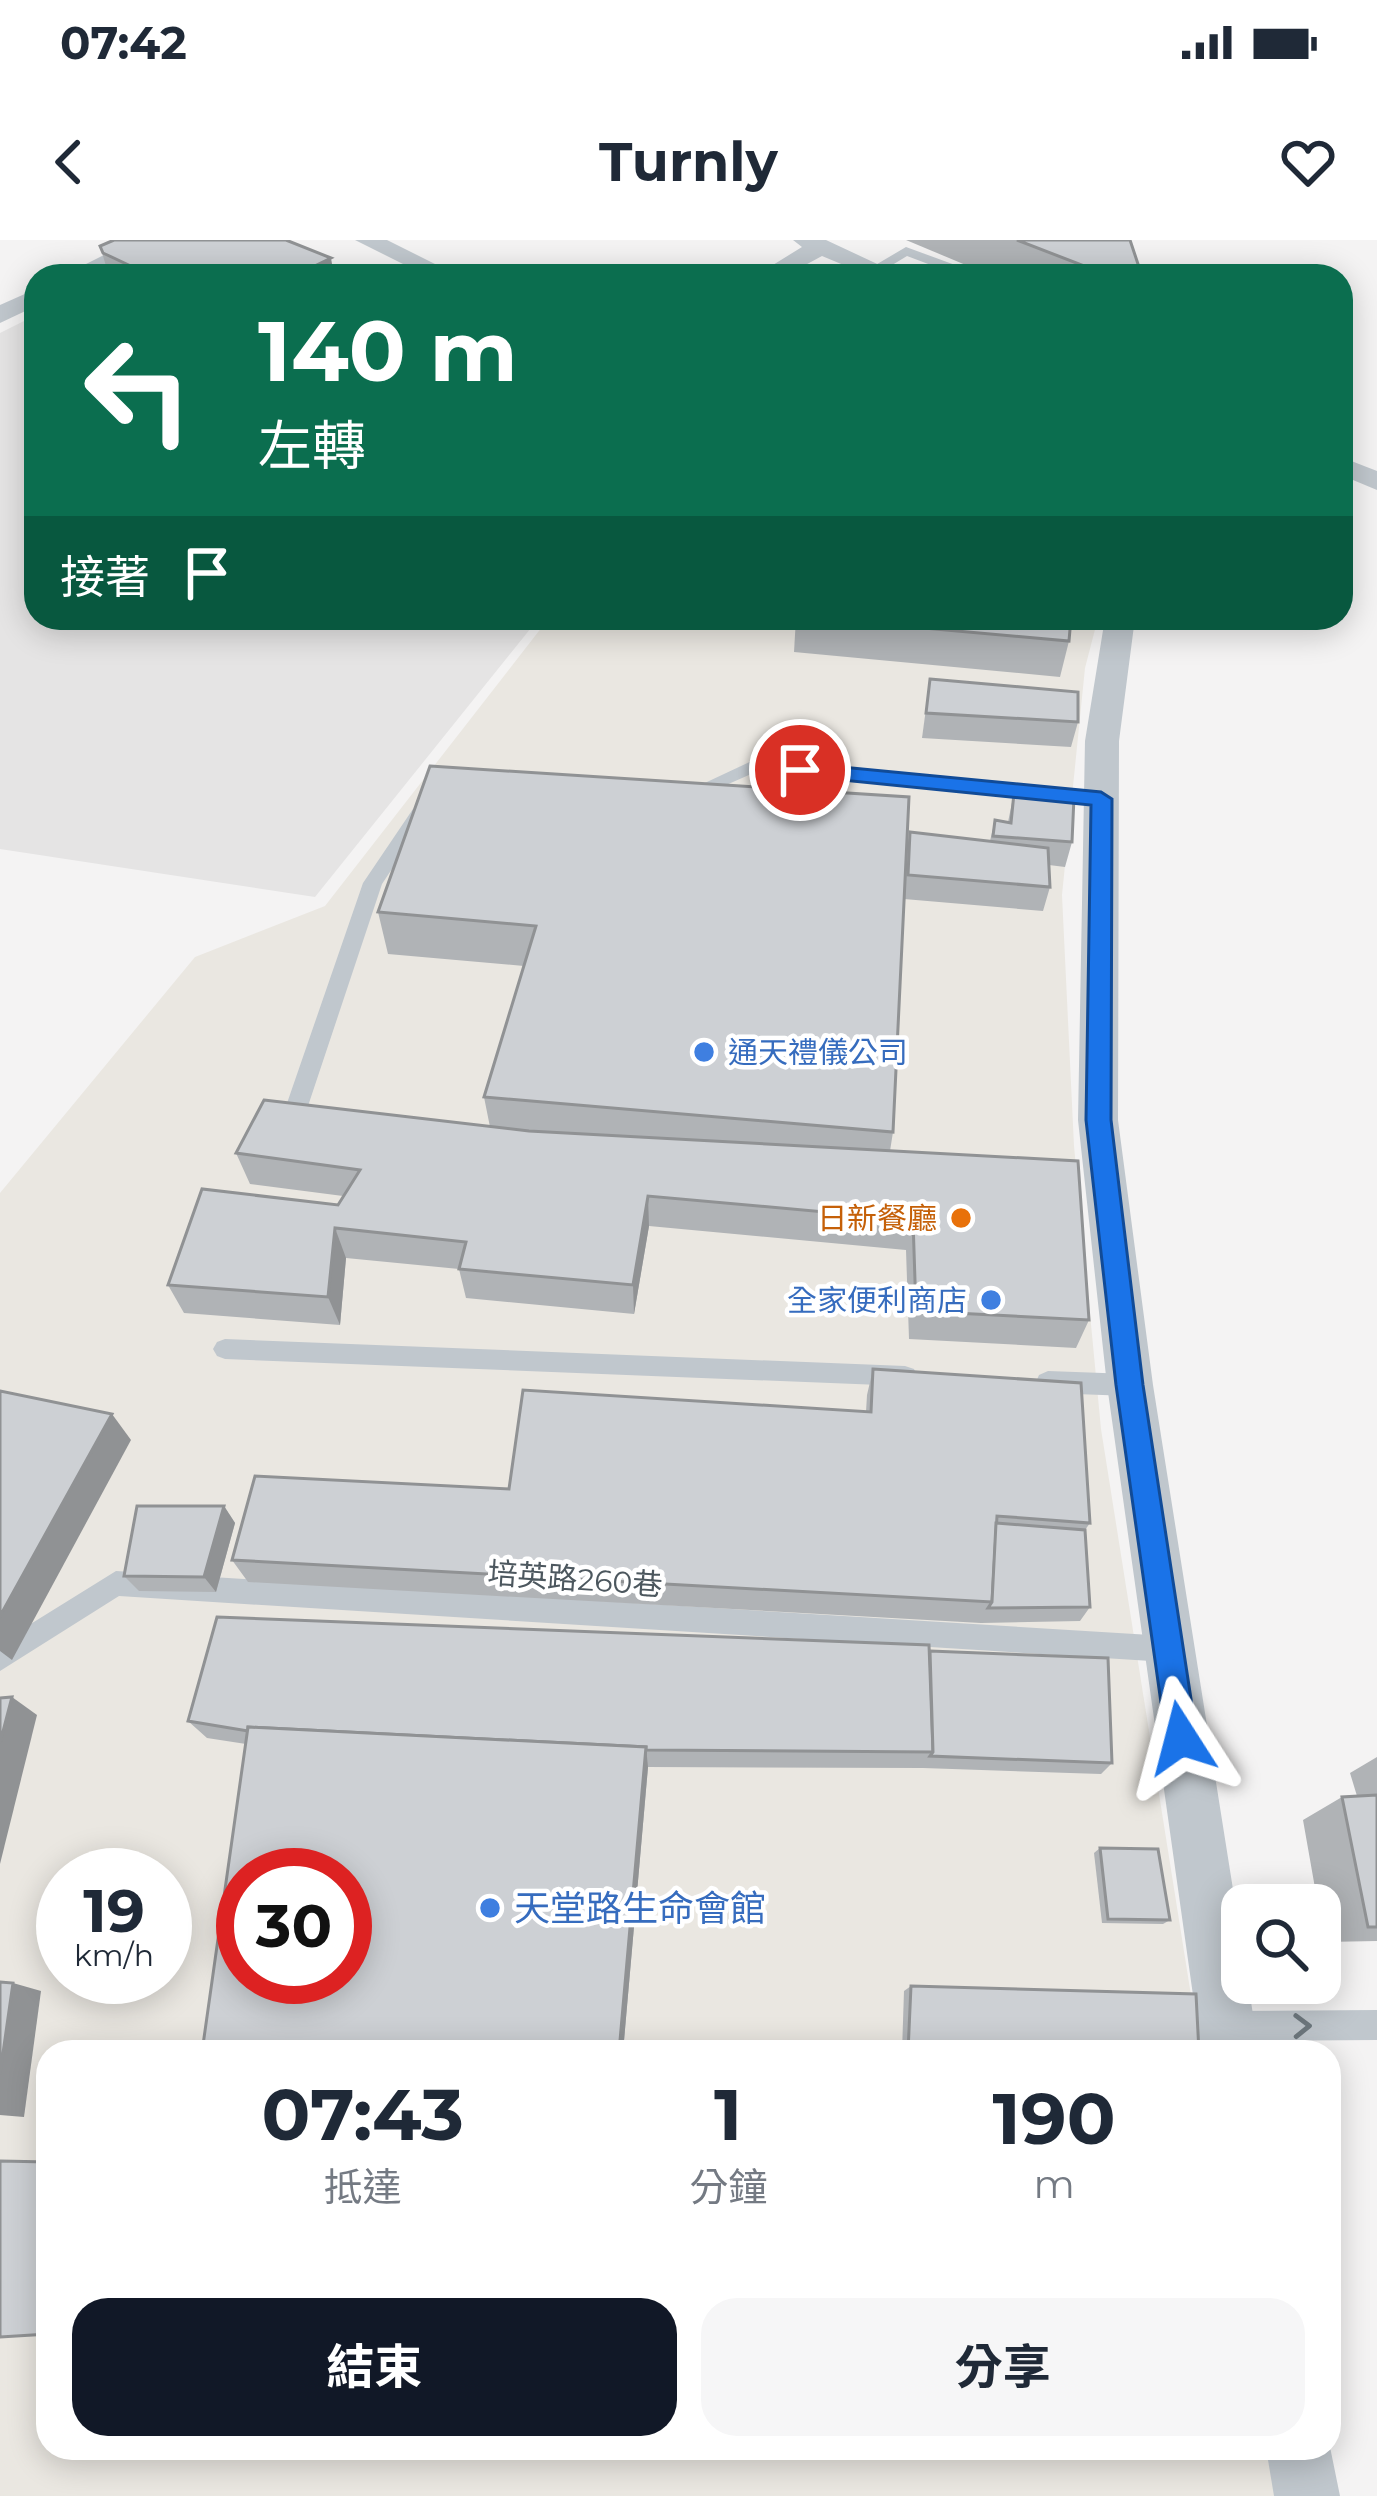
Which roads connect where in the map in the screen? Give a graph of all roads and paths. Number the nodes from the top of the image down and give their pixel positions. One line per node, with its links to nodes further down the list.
1 (154, 240): 4 (street)
2 (367, 240): 5 (street)
3 (813, 243): 6 (street); 7 (street)
4 (101, 264)
5 (420, 264)
6 (783, 264)
7 (861, 264)
8 (891, 264): 9 (lane)
9 (942, 264)
10 (1118, 630): 12 (street)
11 (437, 787): 14 (lane)
12 (1101, 799): 13 (lane); 18 (street)
13 (670, 803)
14 (296, 1108)
15 (224, 1348): 16 (lane)
16 (939, 1377)
17 (1010, 1380): 18 (lane)
18 (1130, 1385): 19 (street)
19 (1167, 1648): 20 (lane, 培英路260巷); 22 (street)
20 (0, 1658)
21 (1377, 2025): 22 (lane, one-way to 21)
22 (1228, 2039)
23 (1301, 2460): 24 (street)
24 (1307, 2496)

